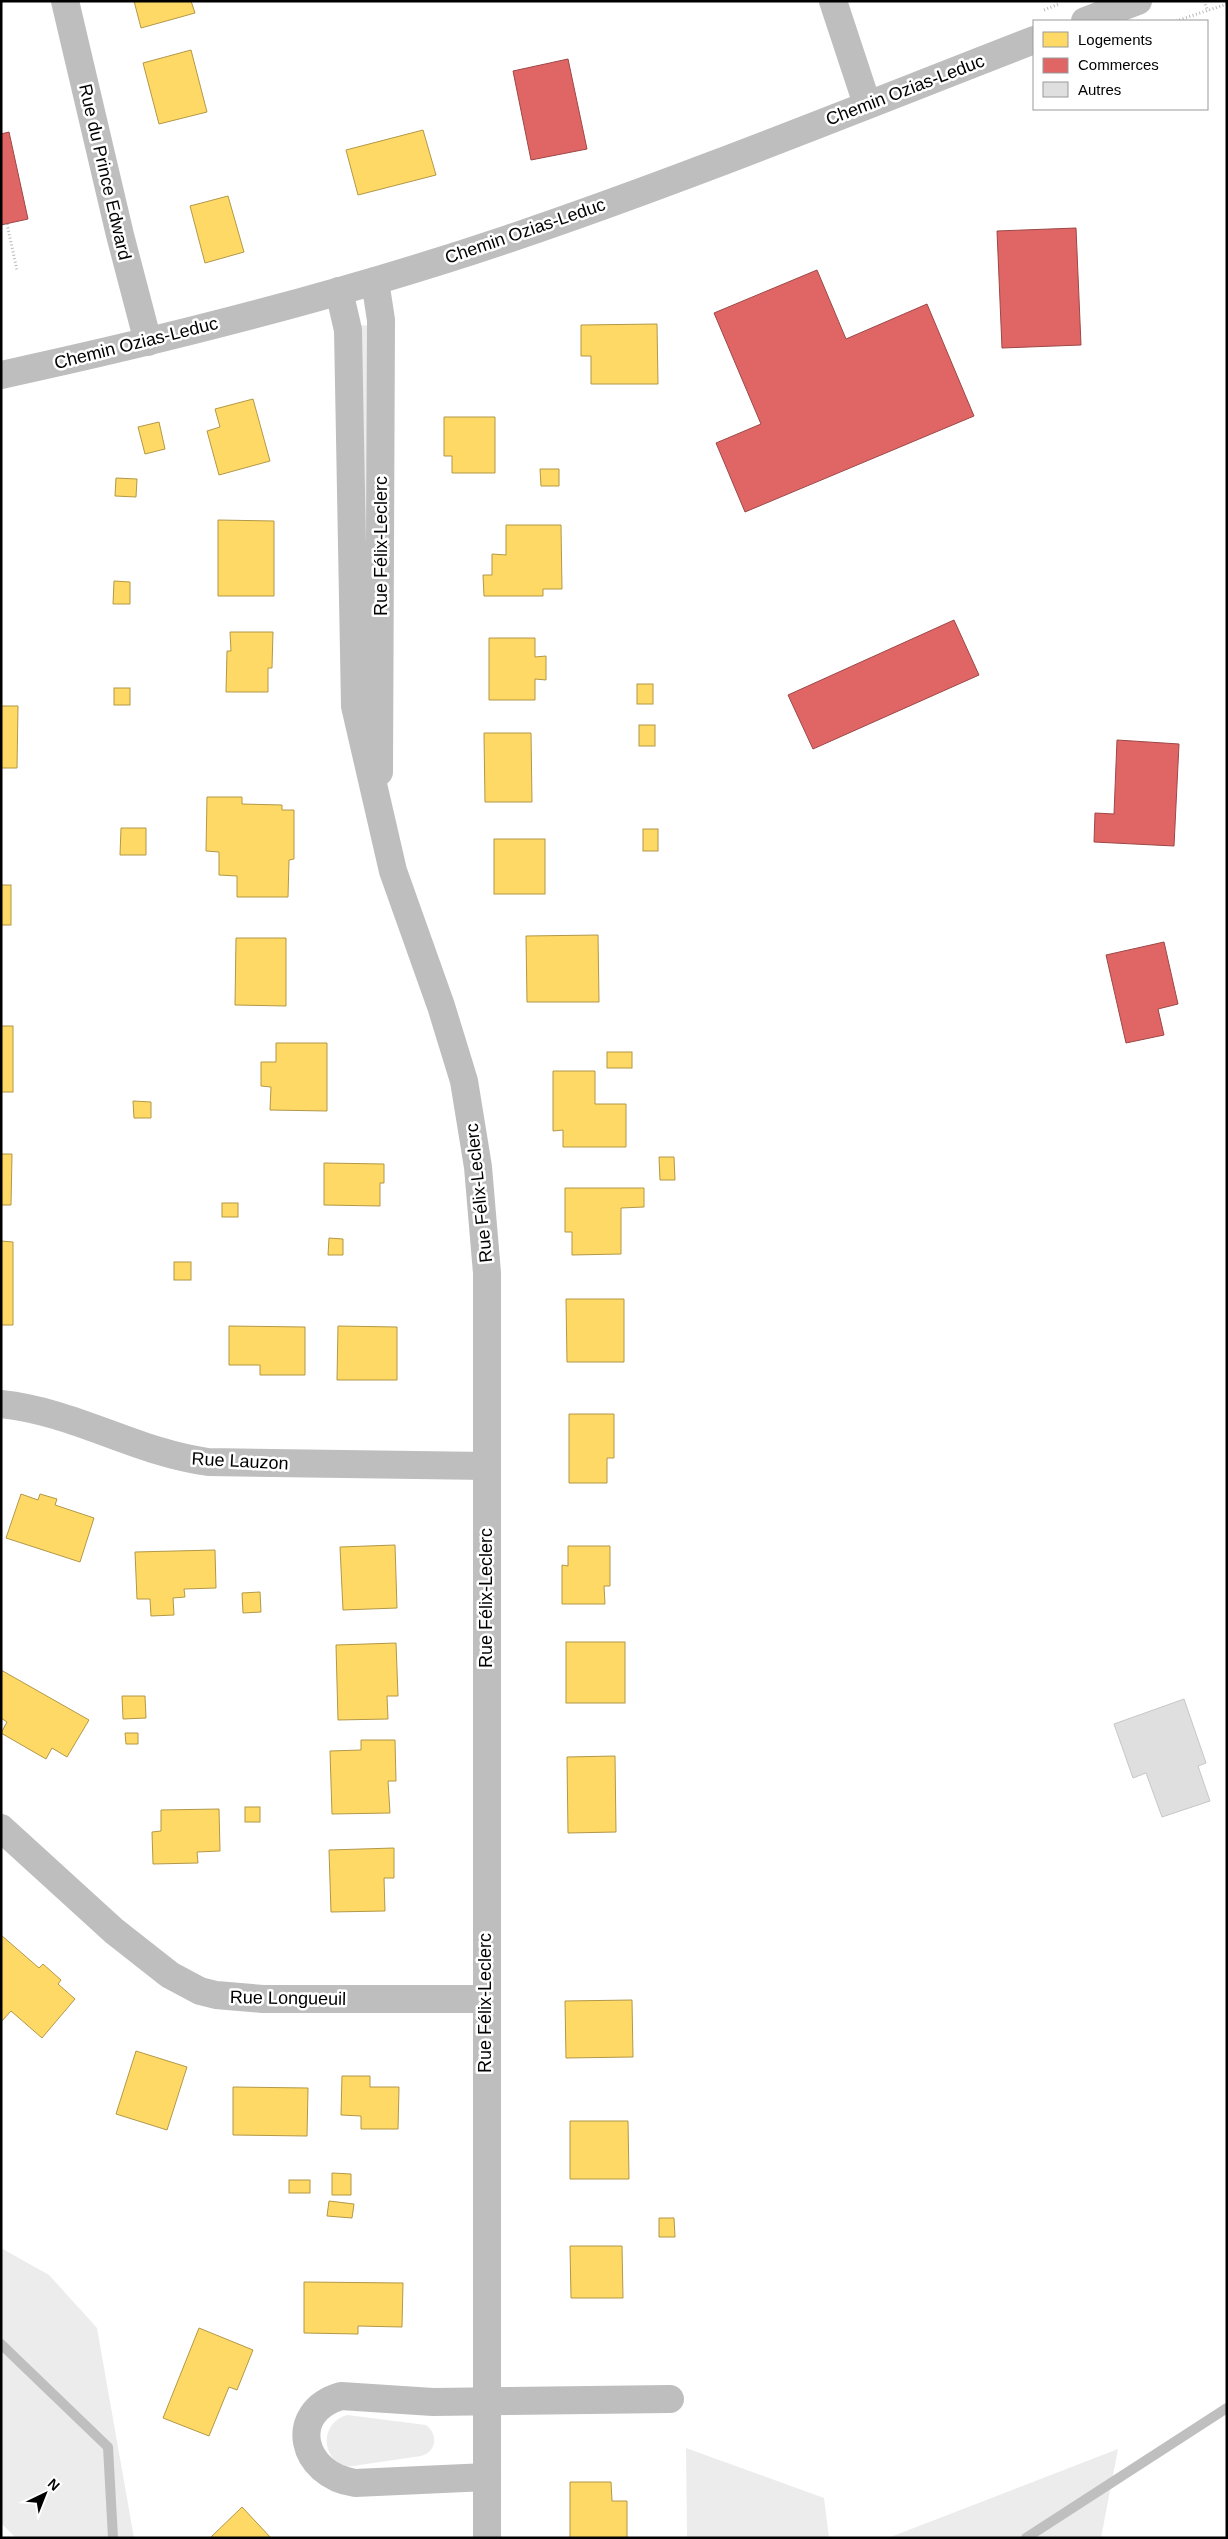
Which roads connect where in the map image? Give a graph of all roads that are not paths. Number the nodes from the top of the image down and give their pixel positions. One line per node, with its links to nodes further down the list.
1 (65, 1): 9 (street, Rue du Prince Edward)
2 (834, 1): 6 (street)
3 (1138, 1): 4 (street)
4 (1088, 20)
5 (1033, 40): 6 (street, Chemin Ozias-Leduc)
6 (867, 104): 7 (street, Chemin Ozias-Leduc)
7 (375, 280): 8 (street, Chemin Ozias-Leduc); 11 (street, Rue Félix-Leclerc)
8 (339, 291): 9 (street, Chemin Ozias-Leduc); 11 (street, Rue Félix-Leclerc)
9 (148, 342): 10 (street, Chemin Ozias-Leduc)
10 (1, 375)
11 (378, 811): 13 (street, Rue Félix-Leclerc)
12 (1, 1404): 13 (street, Rue Lauzon)
13 (486, 1466): 15 (street, Rue Félix-Leclerc)
14 (1, 1828): 15 (street, Rue Longueuil)
15 (485, 1999): 17 (street, Rue Félix-Leclerc)
16 (670, 2399): 17 (street)
17 (486, 2400): 18 (street, Rue Félix-Leclerc); 18 (street)
18 (487, 2477): 19 (street, Rue Félix-Leclerc)
19 (487, 2538)

